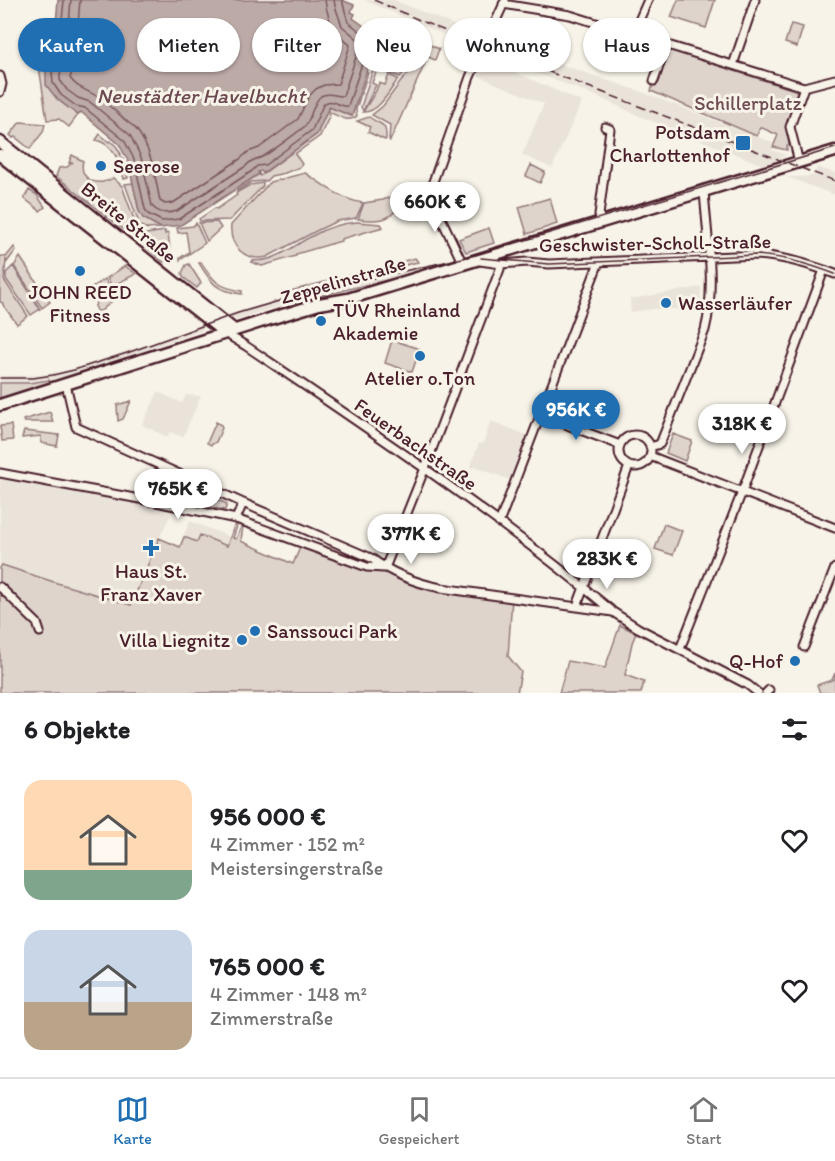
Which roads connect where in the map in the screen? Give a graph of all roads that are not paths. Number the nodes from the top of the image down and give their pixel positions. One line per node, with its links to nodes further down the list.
1 (648, 0): 4 (street)
2 (754, 0): 7 (street)
3 (504, 2): 5 (street); 24 (street)
4 (640, 18)
5 (583, 19)
6 (671, 46): 7 (street)
7 (733, 65): 12 (street)
8 (657, 72): 11 (street)
9 (0, 76): 13 (street)
10 (835, 79): 12 (street)
11 (654, 81)
12 (804, 87): 18 (street)
13 (0, 92)
14 (605, 127): 20 (street)
15 (0, 142): 29 (main road, Breite Straße)
16 (835, 151): 18 (main road, Zeppelinstraße)
17 (0, 155): 28 (main road, Breite Straße)
18 (799, 162): 19 (main road, Zeppelinstraße)
19 (704, 191): 20 (main road, Zeppelinstraße); 21 (street)
20 (602, 222): 22 (main road, Zeppelinstraße)
21 (708, 256): 23 (street, Geschwister-Scholl-Straße); 26 (street, Geschwister-Scholl-Straße); 35 (street)
22 (474, 260): 24 (main road, Zeppelinstraße); 25 (street, Geschwister-Scholl-Straße)
23 (599, 262): 25 (street, Geschwister-Scholl-Straße); 33 (street)
24 (462, 264): 29 (main road, Zeppelinstraße)
25 (501, 264): 38 (street)
26 (824, 270): 27 (street, Geschwister-Scholl-Straße); 41 (street)
27 (835, 274)
28 (206, 318): 29 (main road, Breite Straße); 30 (main road)
29 (229, 332): 30 (main road, Zeppelinstraße); 38 (street, Feuerbachstraße)
30 (194, 342): 31 (main road, Zeppelinstraße)
31 (66, 384): 32 (main road, Zeppelinstraße); 39 (street)
32 (0, 405)
33 (541, 415): 34 (street); 45 (street)
34 (620, 445): 35 (street); 37 (street)
35 (650, 447): 36 (street)
36 (650, 456): 37 (street); 41 (street)
37 (629, 466): 50 (street)
38 (425, 468): 45 (street, Feuerbachstraße); 47 (street)
39 (168, 469): 42 (street); 43 (street)
40 (0, 473): 42 (street)
41 (742, 492): 46 (street); 55 (street)
42 (156, 502): 44 (street)
43 (243, 503): 44 (street); 47 (street)
44 (236, 519): 47 (street)
45 (499, 523): 50 (street, Feuerbachstraße)
46 (835, 528)
47 (385, 568): 51 (street)
48 (835, 568): 54 (street)
49 (0, 587): 53 (street)
50 (584, 588): 51 (street); 52 (street, Feuerbachstraße)
51 (577, 606): 52 (street)
52 (613, 612): 55 (street, Feuerbachstraße)
53 (40, 632)
54 (804, 647)
55 (680, 649): 56 (street, Feuerbachstraße)
56 (758, 693)

